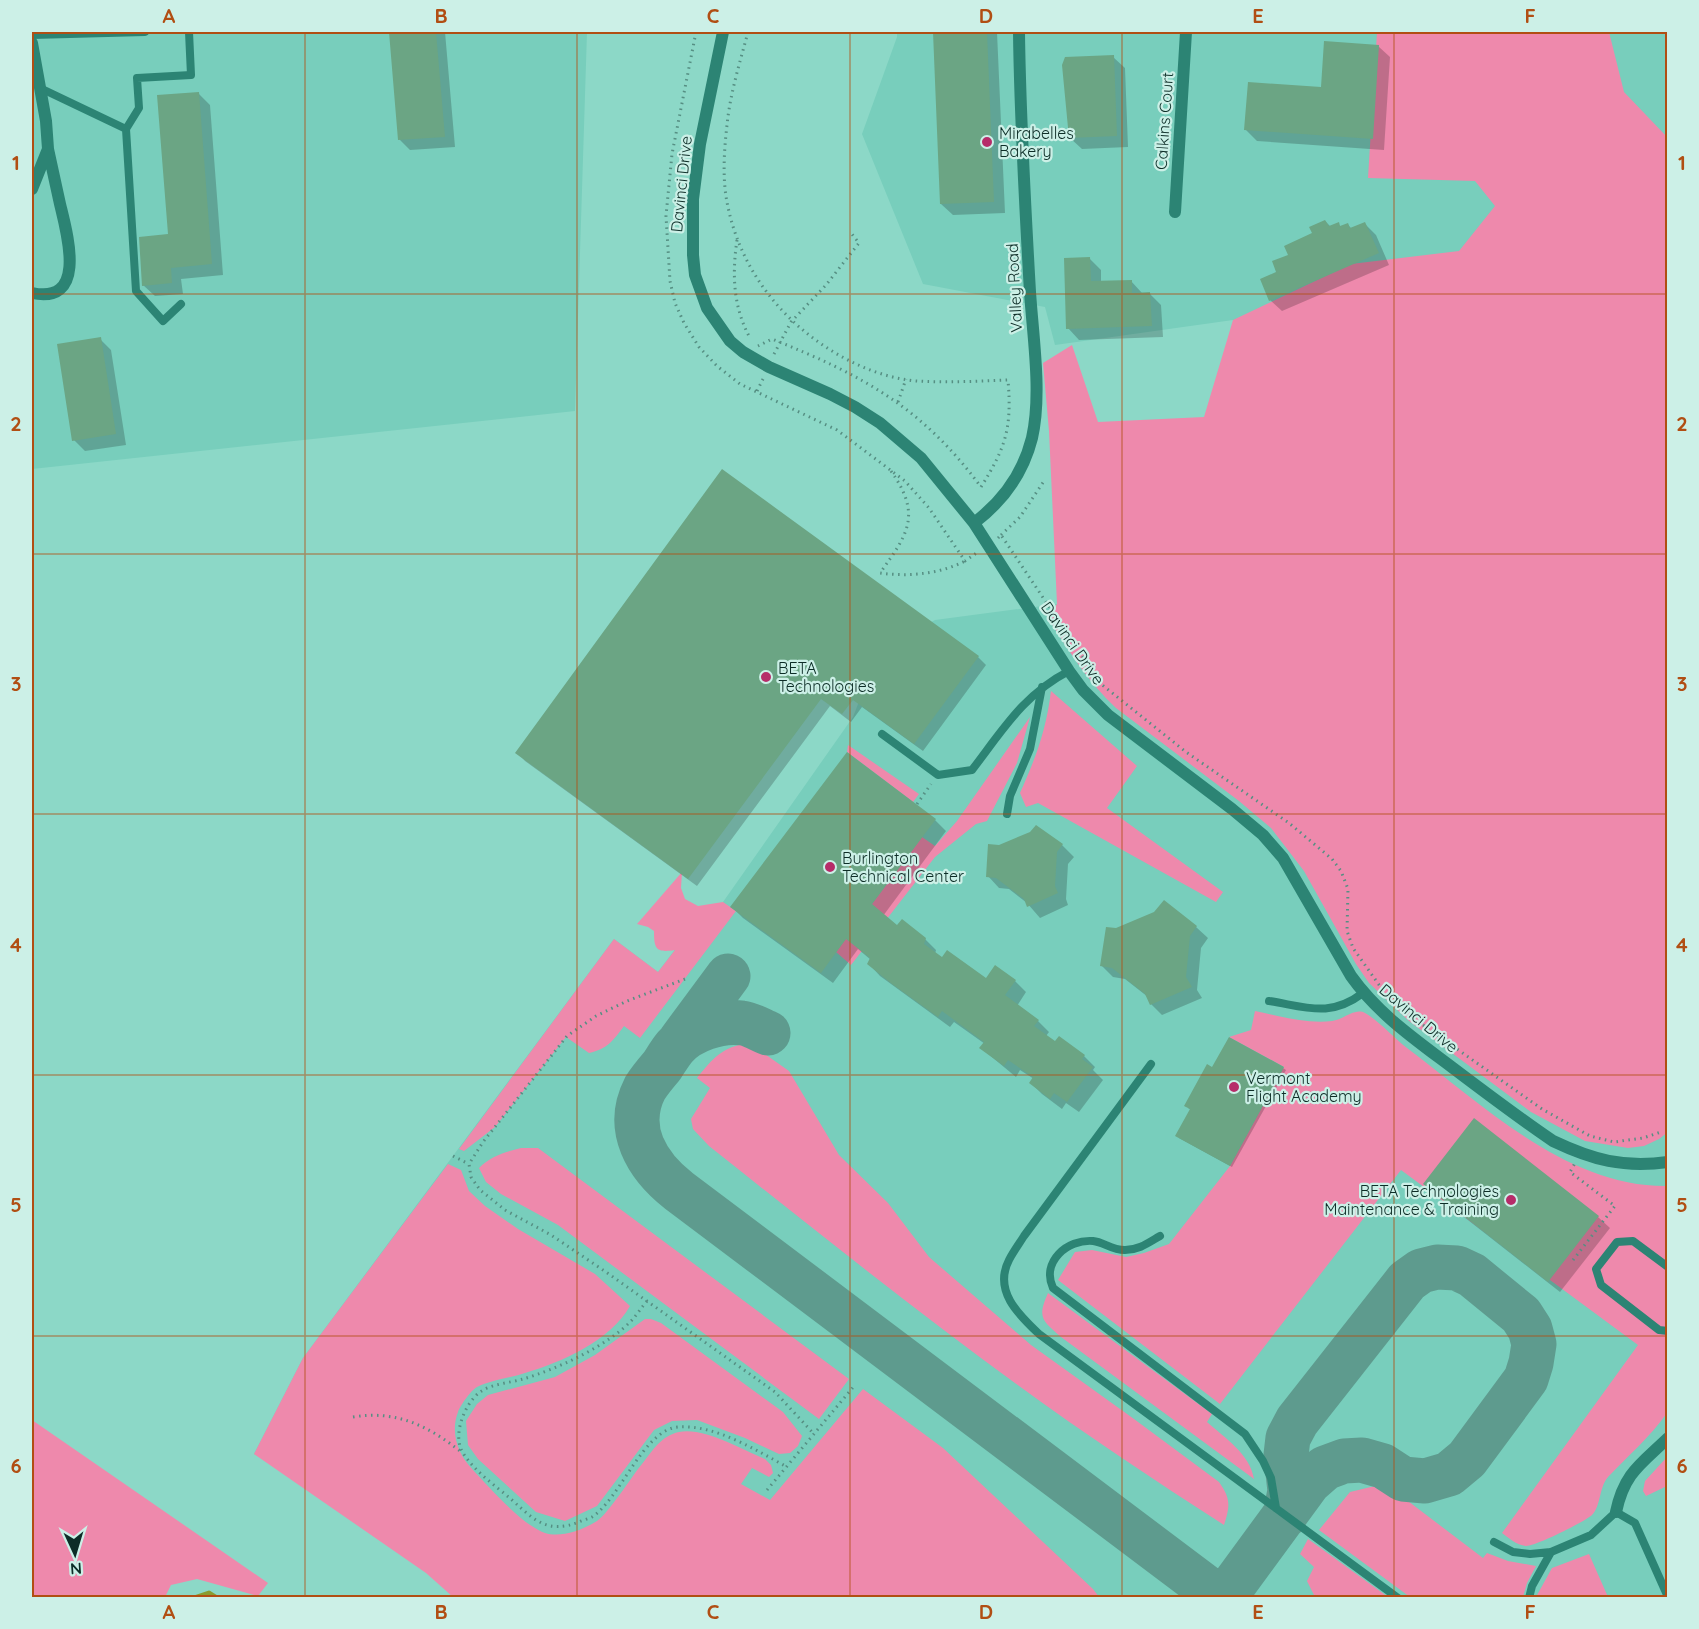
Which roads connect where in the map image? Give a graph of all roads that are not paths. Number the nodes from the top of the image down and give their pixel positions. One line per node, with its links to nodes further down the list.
1 (145, 32): 6 (lane)
2 (189, 32): 9 (lane)
3 (723, 32): 15 (street, Davinci Drive)
4 (1019, 32): 15 (street, Valley Road)
5 (1186, 32): 12 (street, Calkins Court)
6 (32, 35)
7 (32, 43): 8 (street)
8 (40, 88): 9 (lane); 10 (street)
9 (126, 129): 14 (lane)
10 (48, 149): 11 (street); 13 (street)
11 (32, 189)
12 (1175, 212)
13 (32, 293)
14 (181, 304)
15 (974, 523): 16 (street, Davinci Drive)
16 (1069, 671): 17 (lane); 20 (street, Davinci Drive)
17 (1042, 687): 18 (lane); 19 (lane)
18 (882, 734)
19 (1007, 814)
20 (1363, 993): 21 (lane); 23 (street, Davinci Drive)
21 (1269, 1001)
22 (1151, 1064): 28 (lane)
23 (1668, 1162)
24 (1160, 1236): 28 (lane)
25 (1668, 1267): 26 (lane)
26 (1668, 1331)
27 (1668, 1438): 29 (street)
28 (1275, 1508): 33 (lane)
29 (1616, 1512): 31 (lane); 32 (lane)
30 (1494, 1542): 31 (lane)
31 (1551, 1552): 34 (lane)
32 (1668, 1597)
33 (1398, 1598)
34 (1529, 1598)

